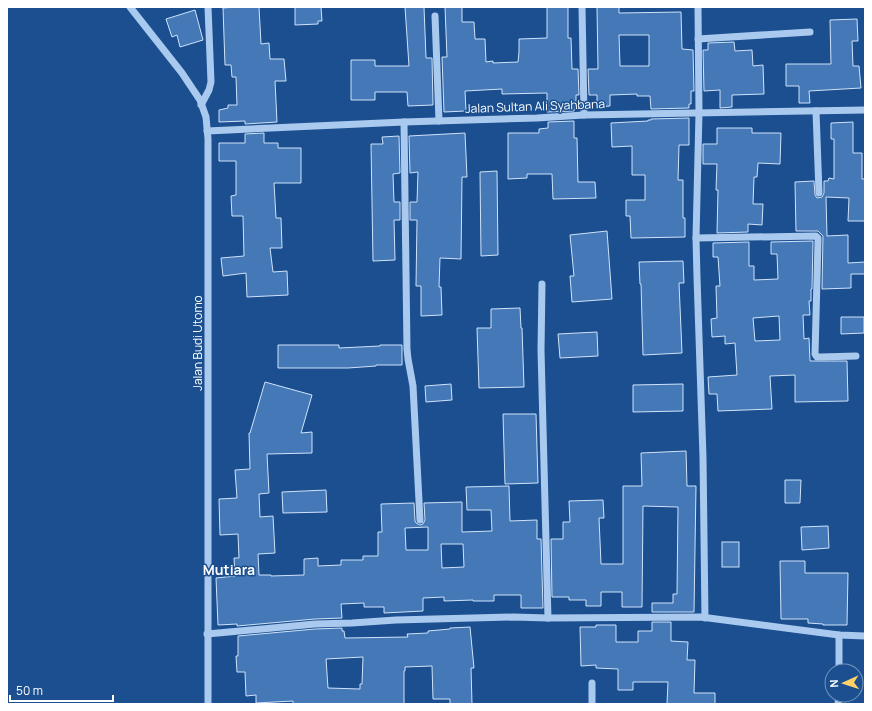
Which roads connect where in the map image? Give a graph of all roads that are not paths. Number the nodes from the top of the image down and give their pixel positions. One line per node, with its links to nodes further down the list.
1 (130, 7): 8 (street, Jalan Budi Utomo)
2 (208, 7): 8 (street)
3 (582, 7): 12 (street)
4 (698, 7): 7 (street)
5 (435, 16): 13 (street)
6 (810, 32): 7 (street)
7 (698, 39): 11 (street)
8 (202, 106): 15 (street, Jalan Budi Utomo)
9 (865, 110): 10 (street, Jalan Sultan Ali Syahbana)
10 (816, 111): 11 (street, Jalan Sultan Ali Syahbana); 16 (street)
11 (698, 113): 12 (street, Jalan Sultan Ali Syahbana); 17 (street)
12 (584, 115): 13 (street, Jalan Sultan Ali Syahbana)
13 (439, 121): 14 (street, Jalan Sultan Ali Syahbana)
14 (404, 122): 15 (street, Jalan Sultan Ali Syahbana); 20 (street)
15 (207, 131): 23 (street, Jalan Budi Utomo)
16 (819, 193)
17 (696, 238): 19 (street); 22 (street)
18 (542, 284): 21 (street)
19 (856, 356)
20 (420, 520)
21 (548, 618): 22 (street); 23 (street)
22 (704, 618): 24 (street)
23 (207, 634): 28 (street, Jalan Budi Utomo)
24 (839, 635): 25 (street); 26 (street)
25 (865, 636)
26 (839, 663)
27 (592, 684): 29 (street)
28 (208, 704)
29 (592, 704)

